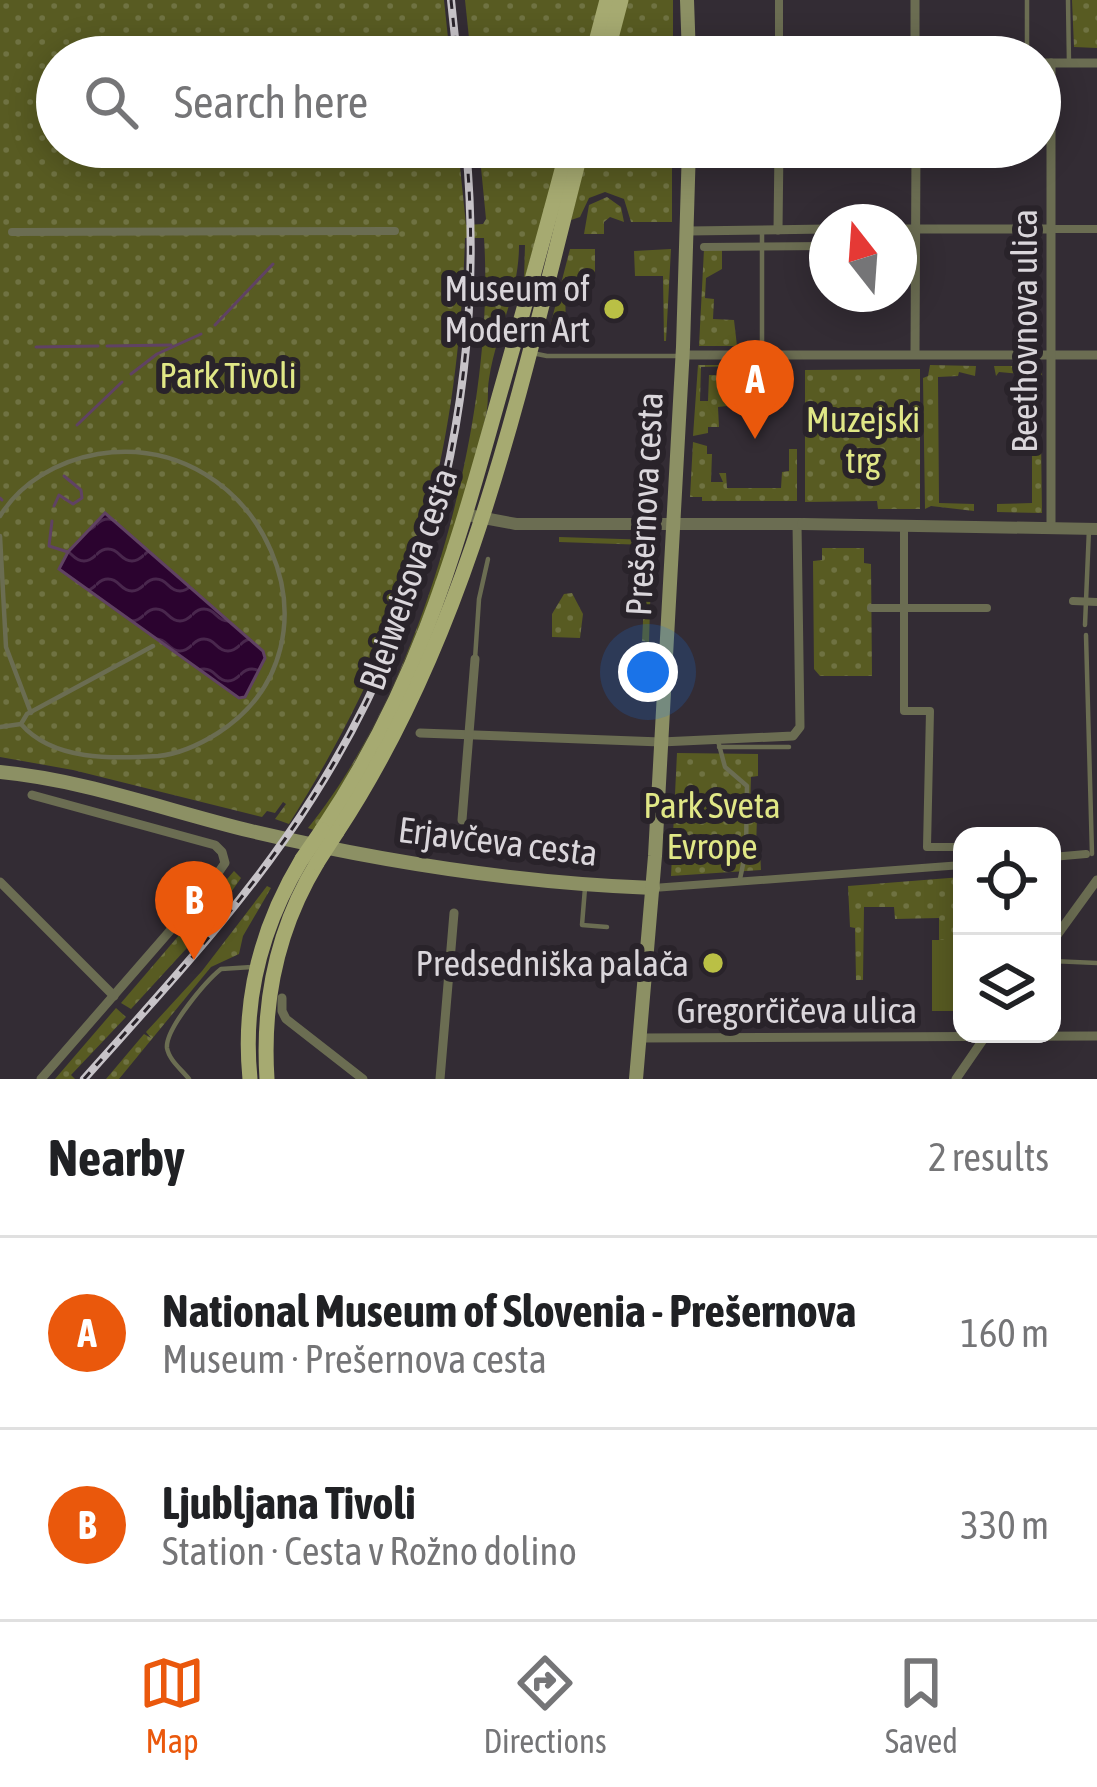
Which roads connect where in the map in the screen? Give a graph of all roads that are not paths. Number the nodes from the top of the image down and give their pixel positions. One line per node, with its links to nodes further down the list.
1 (607, 0): 8 (main road)
2 (621, 0): 9 (main road)
3 (687, 0): 10 (main road)
4 (779, 0): 11 (street)
5 (915, 0): 12 (street)
6 (1027, 0): 13 (lane)
7 (1069, 0): 15 (lane)
8 (598, 36)
9 (612, 36)
10 (688, 36)
11 (779, 36)
12 (915, 36)
13 (1027, 36)
14 (1061, 63): 15 (street)
15 (1069, 63): 16 (street)
16 (1097, 63)
17 (564, 168): 24 (main road, Bleiweisova cesta)
18 (574, 168): 24 (main road, Bleiweisova cesta)
19 (689, 168): 31 (main road, Prešernova cesta)
20 (778, 168): 28 (street)
21 (916, 168): 23 (street)
22 (1049, 168): 25 (street, Beethovnova ulica)
23 (916, 204)
24 (556, 219): 34 (main road, Bleiweisova cesta)
25 (1051, 229): 26 (street); 33 (street); 42 (street, Beethovnova ulica)
26 (1097, 229)
27 (762, 230): 28 (street); 31 (street); 35 (lane)
28 (778, 230): 29 (street)
29 (809, 230)
30 (395, 231): 32 (street)
31 (688, 231): 44 (main road, Prešernova cesta)
32 (12, 232)
33 (917, 235)
34 (550, 244): 39 (main road, Bleiweisova cesta); 45 (main road, Bleiweisova cesta)
35 (762, 246): 36 (street); 37 (street); 41 (lane)
36 (809, 246)
37 (704, 247)
38 (915, 312): 40 (street)
39 (528, 352): 44 (lane); 47 (main road, Bleiweisova cesta)
40 (915, 354): 41 (street); 42 (street)
41 (762, 355): 44 (street)
42 (1051, 355): 43 (street); 51 (street, Beethovnova ulica)
43 (1097, 355)
44 (682, 356): 50 (main road, Prešernova cesta)
45 (466, 515): 47 (street); 80 (main road, Bleiweisova cesta)
46 (0, 516): 68 (lane)
47 (484, 519): 50 (street); 80 (main road, Bleiweisova cesta)
48 (800, 524): 49 (street); 50 (street); 73 (street)
49 (904, 524): 51 (street); 59 (street)
50 (673, 525): 72 (main road, Prešernova cesta)
51 (1051, 528): 52 (street)
52 (1093, 529): 56 (lane)
53 (0, 536): 67 (lane)
54 (488, 559): 64 (lane)
55 (1073, 602): 56 (street)
56 (1085, 602): 57 (street); 61 (lane)
57 (1097, 602)
58 (871, 608): 59 (street)
59 (904, 608): 60 (street); 81 (street)
60 (987, 608)
61 (1085, 625)
62 (1086, 635): 65 (lane)
63 (153, 646): 67 (lane)
64 (475, 659): 71 (street)
65 (1086, 685): 66 (lane); 76 (lane)
66 (1097, 685)
67 (31, 712): 68 (lane)
68 (20, 724): 69 (lane)
69 (0, 727)
70 (420, 733): 71 (street)
71 (468, 735): 72 (street); 79 (street)
72 (661, 742): 73 (street); 89 (main road, Prešernova cesta)
73 (719, 742): 74 (lane); 88 (lane)
74 (789, 747)
75 (1097, 750): 76 (lane)
76 (1088, 751): 82 (lane)
77 (0, 772): 87 (main road, Erjavčeva cesta)
78 (32, 795): 96 (street)
79 (462, 820)
80 (330, 831): 95 (main road, Bleiweisova cesta, bridge)
81 (953, 847)
82 (1092, 855): 83 (street)
83 (1061, 856)
84 (953, 866): 88 (street, Erjavčeva cesta)
85 (1097, 880): 92 (street)
86 (0, 882): 96 (street)
87 (585, 883): 89 (main road, Erjavčeva cesta); 91 (lane)
88 (738, 884): 89 (street, Erjavčeva cesta)
89 (653, 888): 101 (main road, Prešernova cesta)
90 (454, 913): 108 (street)
91 (607, 926)
92 (1058, 935)
93 (1061, 961): 94 (lane)
94 (1097, 963)
95 (264, 969): 104 (lane); 105 (main road, Bleiweisova cesta); 106 (main road, Bleiweisova cesta)
96 (114, 996): 103 (street)
97 (282, 998): 107 (street)
98 (953, 1035): 101 (street, Gregorčičeva ulica)
99 (1061, 1036): 100 (street, Gregorčičeva ulica)
100 (1097, 1036)
101 (640, 1038): 109 (main road, Prešernova cesta)
102 (981, 1043): 110 (street)
103 (41, 1079)
104 (189, 1079)
105 (250, 1079)
106 (267, 1079)
107 (363, 1079)
108 (440, 1079)
109 (636, 1079)
110 (956, 1079)

